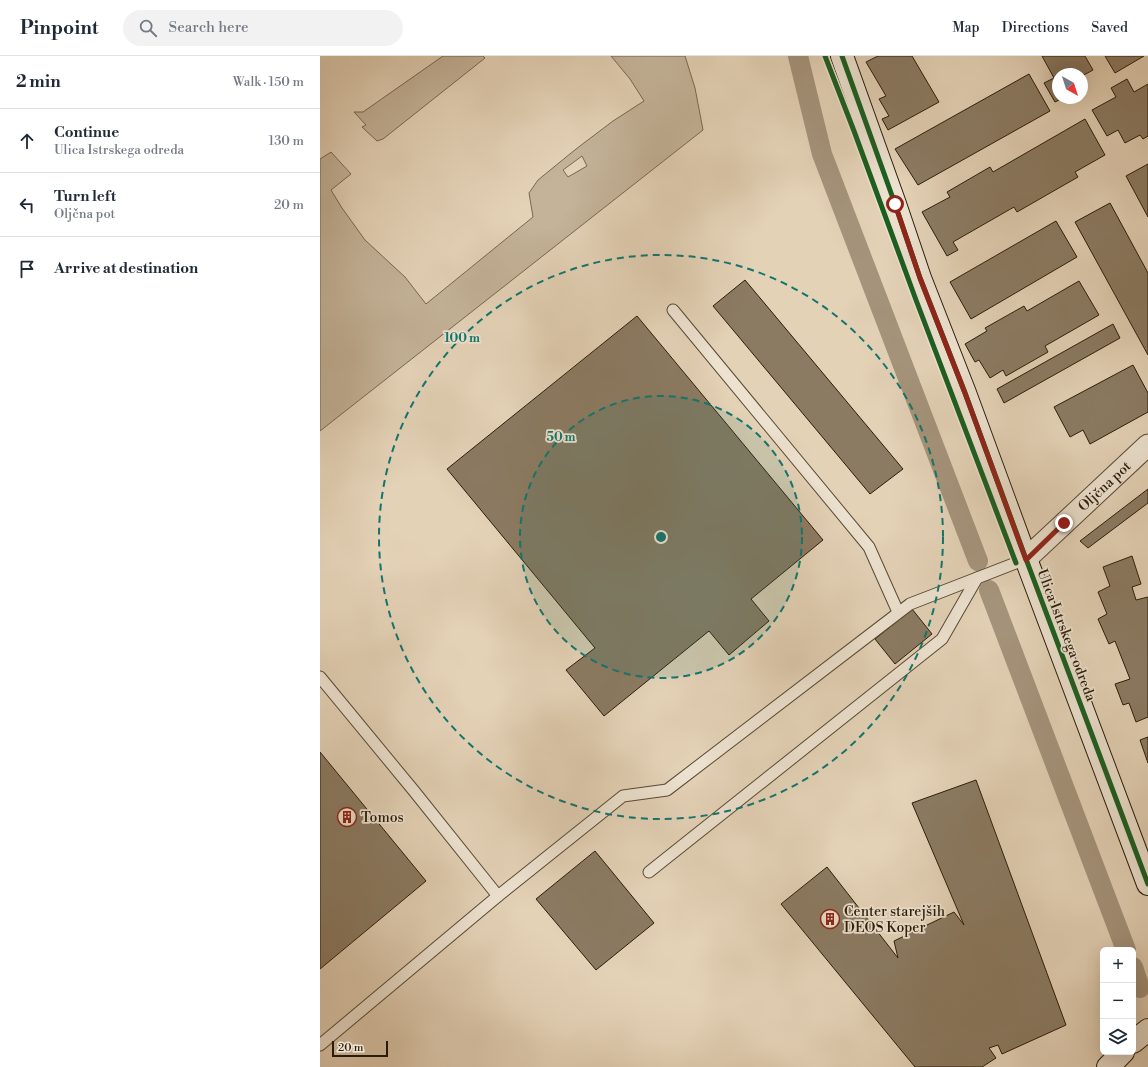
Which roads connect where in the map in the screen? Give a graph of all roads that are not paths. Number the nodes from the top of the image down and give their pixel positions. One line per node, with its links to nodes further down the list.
1 (842, 56): 4 (street, Ulica Istrskega odreda)
2 (673, 310): 6 (lane)
3 (1148, 445): 4 (street, Oljčna pot)
4 (1026, 560): 5 (lane); 9 (street, Ulica Istrskega odreda)
5 (977, 578): 6 (lane); 8 (lane)
6 (898, 612): 10 (lane)
7 (320, 677): 10 (lane)
8 (649, 872)
9 (1148, 884)
10 (498, 896): 13 (lane)
11 (1148, 1030): 12 (street)
12 (1136, 1040)
13 (320, 1045)
14 (1120, 1055): 15 (street)
15 (1108, 1067)

